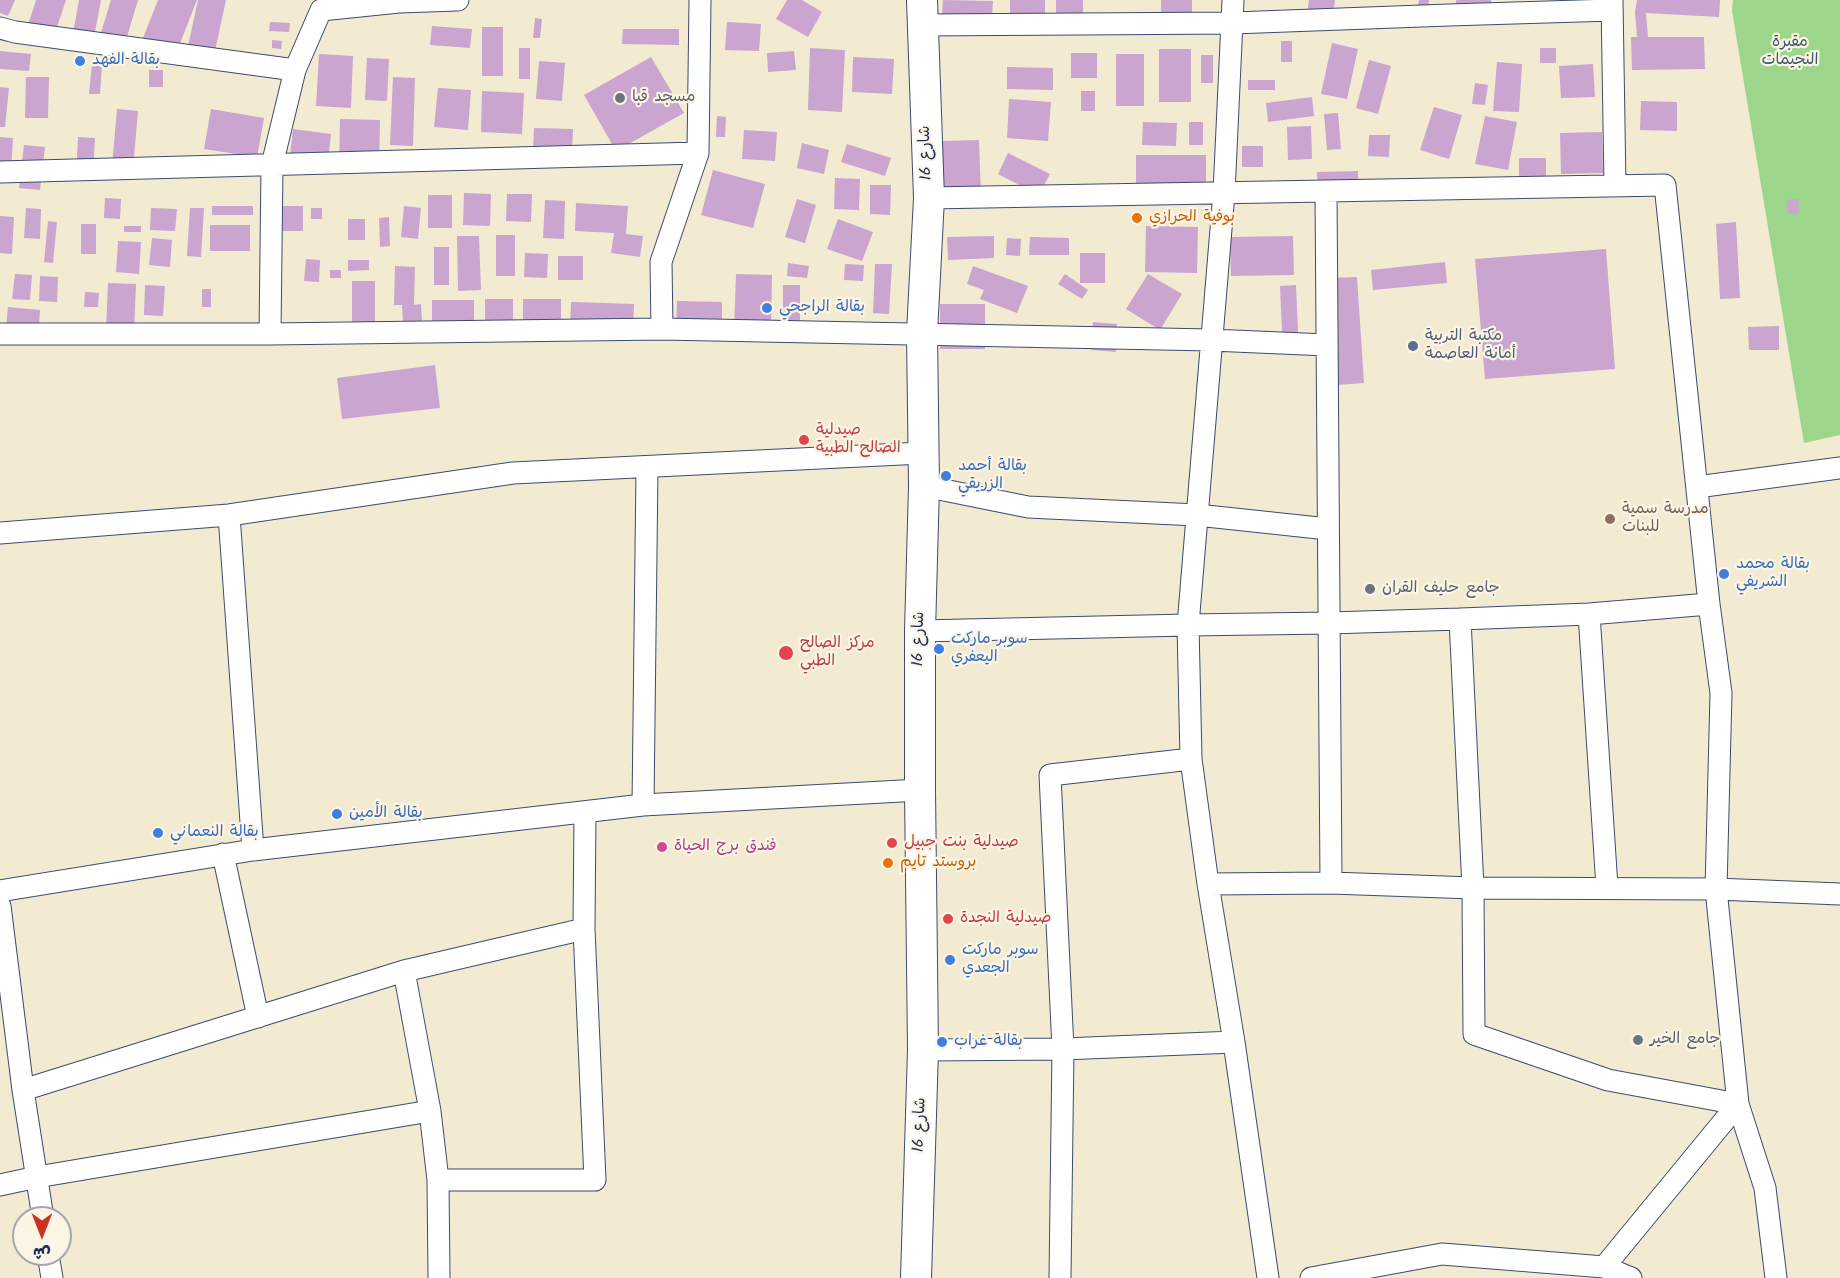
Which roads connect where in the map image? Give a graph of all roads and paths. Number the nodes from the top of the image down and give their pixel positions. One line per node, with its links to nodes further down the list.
1 (458, 0): 4 (street)
2 (700, 0): 12 (street)
3 (1233, 0): 9 (street)
4 (399, 1): 5 (street)
5 (316, 5): 11 (street)
6 (1612, 5): 7 (street); 15 (street)
7 (1449, 7): 9 (street)
8 (923, 12): 9 (street); 18 (street, شارع 16)
9 (1233, 23): 17 (street)
10 (0, 28): 11 (street)
11 (295, 70): 13 (street)
12 (698, 153): 13 (street); 19 (street)
13 (273, 165): 14 (street); 22 (street)
14 (0, 172)
15 (1615, 186): 16 (street); 29 (street)
16 (1326, 192): 17 (street); 24 (street)
17 (1224, 193): 18 (street); 23 (street)
18 (928, 198): 20 (street, شارع 16)
19 (662, 329): 20 (street); 22 (street)
20 (922, 333): 23 (street); 25 (street, شارع 16)
21 (0, 334): 22 (street)
22 (270, 334)
23 (1211, 340): 24 (street); 31 (street)
24 (1327, 345): 32 (street)
25 (922, 453): 26 (street); 28 (street, شارع 16)
26 (647, 468): 30 (street); 42 (street)
27 (1840, 468): 29 (street)
28 (924, 486): 31 (street); 39 (street, شارع 16)
29 (1697, 488): 34 (street)
30 (230, 515): 33 (street); 44 (street)
31 (1197, 515): 32 (street); 38 (street)
32 (1328, 529): 37 (street)
33 (0, 533)
34 (1709, 604): 35 (street); 50 (street)
35 (1589, 614): 36 (street); 48 (street)
36 (1460, 619): 37 (street); 49 (street)
37 (1329, 623): 38 (street); 46 (street)
38 (1188, 625): 39 (street); 40 (street)
39 (920, 631): 41 (street, شارع 16)
40 (1191, 759): 47 (street); 58 (street)
41 (920, 790): 42 (street); 59 (street, شارع 16)
42 (643, 805): 43 (street)
43 (585, 812): 44 (street); 54 (street)
44 (253, 850): 45 (street)
45 (223, 855): 51 (street); 56 (street)
46 (1331, 883): 47 (street); 49 (street)
47 (1208, 884): 57 (street)
48 (1606, 887): 49 (street); 50 (street)
49 (1473, 888): 61 (street)
50 (1716, 889): 52 (street); 61 (street)
51 (0, 891)
52 (1840, 894)
53 (0, 906): 60 (street)
54 (584, 928): 55 (street); 64 (street)
55 (404, 971): 56 (street); 62 (street)
56 (258, 1017): 60 (street)
57 (1234, 1042): 58 (street); 71 (street)
58 (1063, 1049): 59 (street); 70 (street)
59 (923, 1050): 69 (street, شارع 16)
60 (23, 1090): 63 (street)
61 (1738, 1104): 67 (street); 74 (street)
62 (430, 1111): 63 (street); 64 (street)
63 (37, 1177): 65 (street); 66 (street)
64 (438, 1180): 68 (street)
65 (0, 1185)
66 (41, 1206)
67 (1604, 1267): 72 (street); 73 (street)
68 (439, 1278)
69 (916, 1278)
70 (1060, 1278)
71 (1268, 1278)
72 (1311, 1278)
73 (1631, 1278)
74 (1776, 1278)

